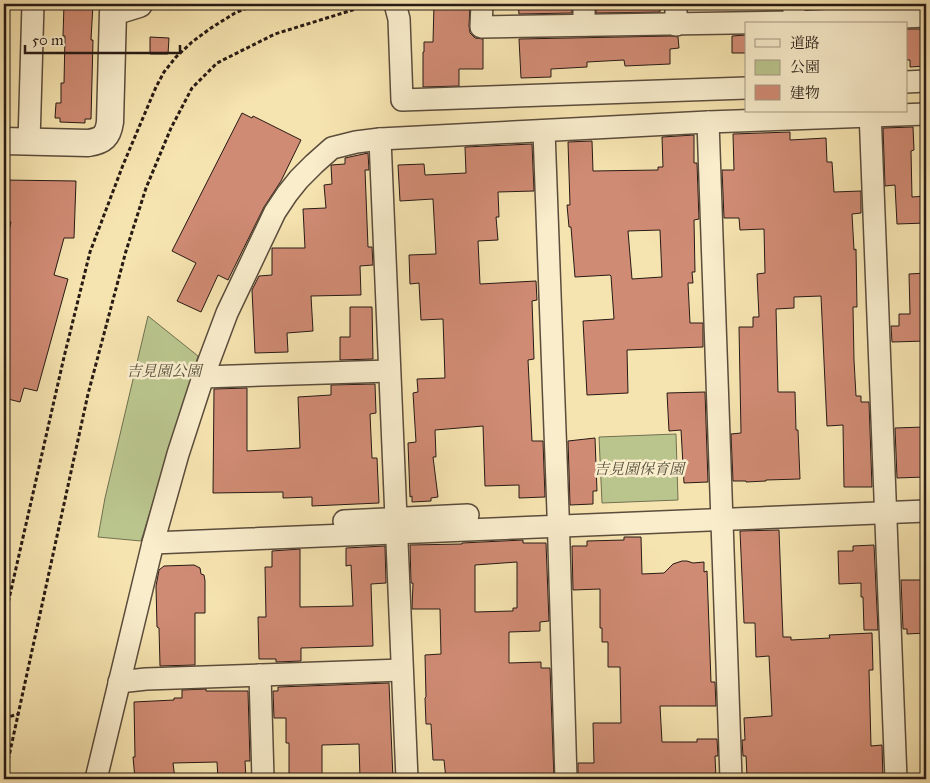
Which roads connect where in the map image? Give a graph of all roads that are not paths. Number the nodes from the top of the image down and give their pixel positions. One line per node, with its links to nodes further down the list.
1 (33, 4): 20 (street)
2 (139, 4): 20 (street)
3 (395, 4): 13 (street)
4 (482, 4): 10 (street)
5 (584, 4): 10 (street)
6 (905, 10): 8 (street); 9 (street)
7 (676, 14): 9 (street); 10 (street)
8 (926, 16)
9 (794, 17)
10 (584, 25)
11 (926, 81): 12 (street)
12 (908, 82)
13 (745, 88)
14 (870, 114): 15 (street); 16 (street); 24 (street)
15 (926, 114)
16 (708, 122): 17 (street); 26 (street)
17 (544, 131): 18 (street); 27 (street)
18 (380, 140): 21 (street); 22 (street)
19 (4, 141): 20 (street)
20 (29, 142)
21 (389, 371): 22 (street); 28 (street)
22 (203, 377): 29 (street)
23 (926, 498): 24 (street)
24 (885, 506): 25 (street); 26 (street); 38 (street)
25 (926, 511)
26 (721, 513): 27 (street); 37 (street)
27 (558, 519): 28 (street); 36 (street)
28 (395, 525): 29 (street); 30 (street)
29 (155, 537): 32 (street)
30 (402, 670): 31 (street); 35 (street)
31 (260, 674): 32 (street); 34 (street)
32 (119, 682): 33 (street)
33 (96, 779)
34 (263, 779)
35 (406, 779)
36 (566, 779)
37 (730, 779)
38 (896, 779)

